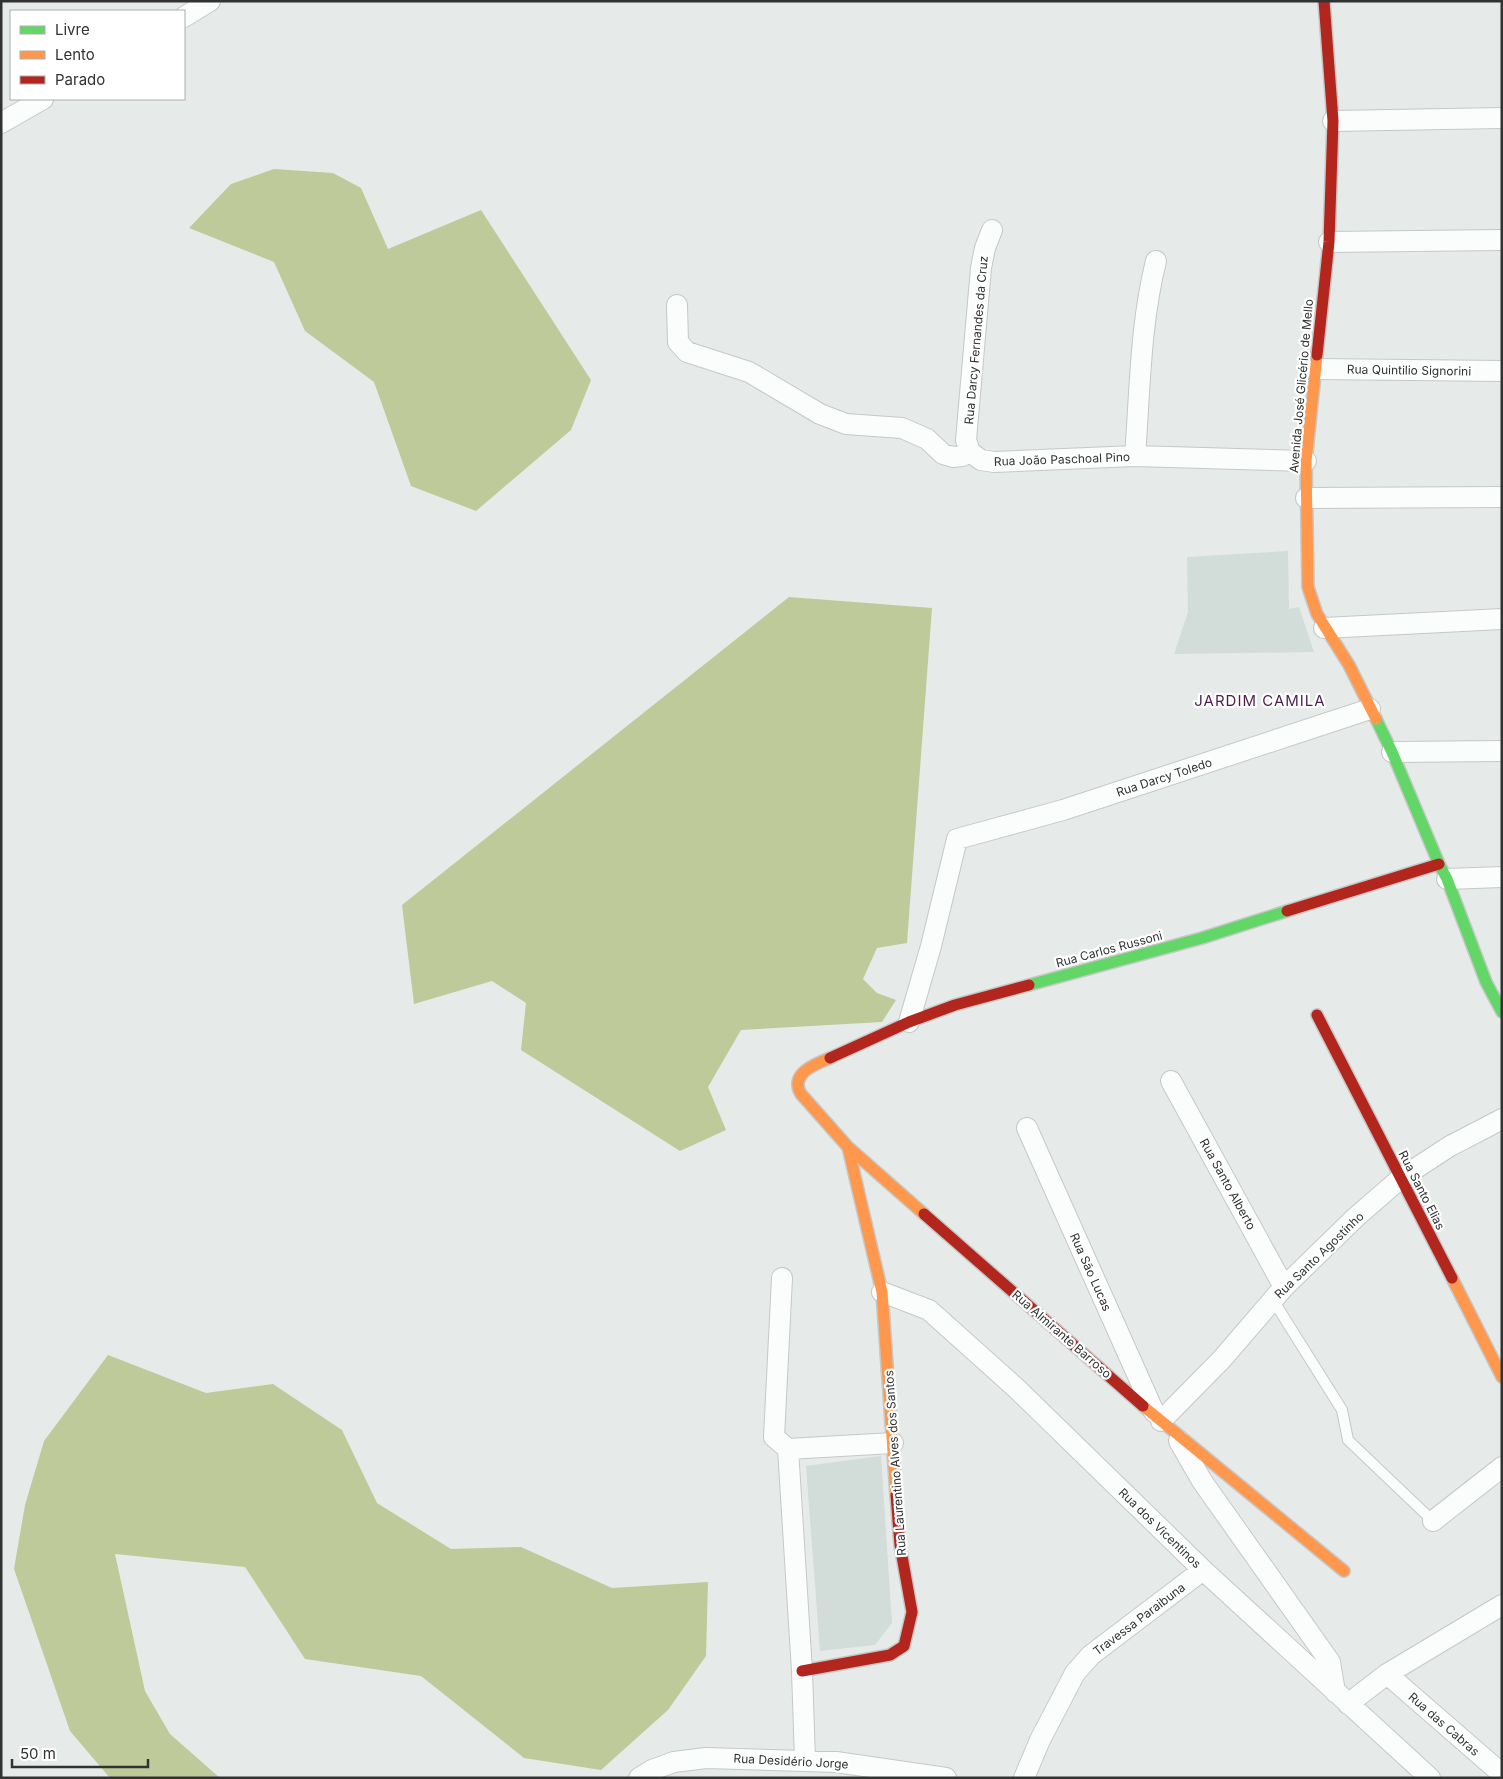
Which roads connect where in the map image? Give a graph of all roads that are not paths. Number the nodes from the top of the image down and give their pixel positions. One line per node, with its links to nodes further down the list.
1 (210, 1): 3 (street)
2 (1324, 1): 6 (street, Avenida José Glicério de Mello)
3 (185, 17)
4 (41, 100): 7 (street)
5 (1502, 118): 6 (street)
6 (1332, 121): 10 (street, Avenida José Glicério de Mello)
7 (1, 123)
8 (992, 230): 15 (street, Rua Darcy Fernandes da Cruz)
9 (1502, 240): 10 (street)
10 (1329, 242): 13 (street, Avenida José Glicério de Mello)
11 (1156, 261): 16 (street)
12 (677, 306): 15 (street)
13 (1316, 369): 14 (street, Rua Quintilio Signorini); 17 (street, Avenida José Glicério de Mello)
14 (1502, 371)
15 (970, 452): 16 (street, Rua João Paschoal Pino)
16 (1136, 456): 17 (street, Rua João Paschoal Pino)
17 (1306, 461): 19 (street, Avenida José Glicério de Mello)
18 (1502, 497): 19 (street)
19 (1306, 498): 21 (street, Avenida José Glicério de Mello)
20 (1502, 619): 21 (street)
21 (1324, 628): 22 (street, Avenida José Glicério de Mello)
22 (1370, 709): 24 (street, Avenida José Glicério de Mello); 29 (street, Rua Darcy Toledo)
23 (1502, 751): 24 (street)
24 (1392, 752): 25 (street, Avenida José Glicério de Mello)
25 (1443, 872): 26 (street); 27 (street, Avenida José Glicério de Mello); 29 (street, Rua Carlos Russoni)
26 (1502, 877)
27 (1501, 1008)
28 (1317, 1015): 35 (street, Rua Santo Elias)
29 (909, 1022): 31 (street, Rua Carlos Russoni)
30 (1171, 1081): 38 (street, Rua Santo Alberto)
31 (797, 1082): 34 (street, Rua Almirante Barroso)
32 (1502, 1119): 35 (street, Rua Santo Agostinho)
33 (1027, 1128): 40 (street, Rua São Lucas)
34 (848, 1147): 37 (street, Rua Laurentino Alves dos Santos); 40 (street, Rua Almirante Barroso)
35 (1401, 1178): 38 (street, Rua Santo Agostinho); 39 (street, Rua Santo Elias)
36 (782, 1278): 42 (street)
37 (882, 1292): 41 (street, Rua Laurentino Alves dos Santos); 45 (street, Rua dos Vicentinos)
38 (1278, 1293): 40 (street, Rua Santo Agostinho); 44 (lane)
39 (1502, 1378)
40 (1163, 1422): 46 (street, Rua Almirante Barroso); 50 (street, Rua São Lucas)
41 (893, 1443): 42 (street); 48 (street, Rua Laurentino Alves dos Santos)
42 (788, 1449): 48 (street)
43 (1502, 1467): 44 (street)
44 (1433, 1521)
45 (1203, 1570): 50 (street, Rua dos Vicentinos); 56 (street, Travessa Paraibuna)
46 (1344, 1571)
47 (1502, 1605): 49 (street)
48 (802, 1671): 51 (street)
49 (1387, 1674): 50 (street); 53 (street, Rua das Cabras)
50 (1341, 1698): 57 (street, Rua dos Vicentinos)
51 (805, 1760): 52 (street, Rua Desidério Jorge); 54 (street, Rua Desidério Jorge)
52 (836, 1770): 55 (street, Rua Desidério Jorge)
53 (1502, 1774)
54 (639, 1778)
55 (946, 1778)
56 (1024, 1778)
57 (1430, 1778)

